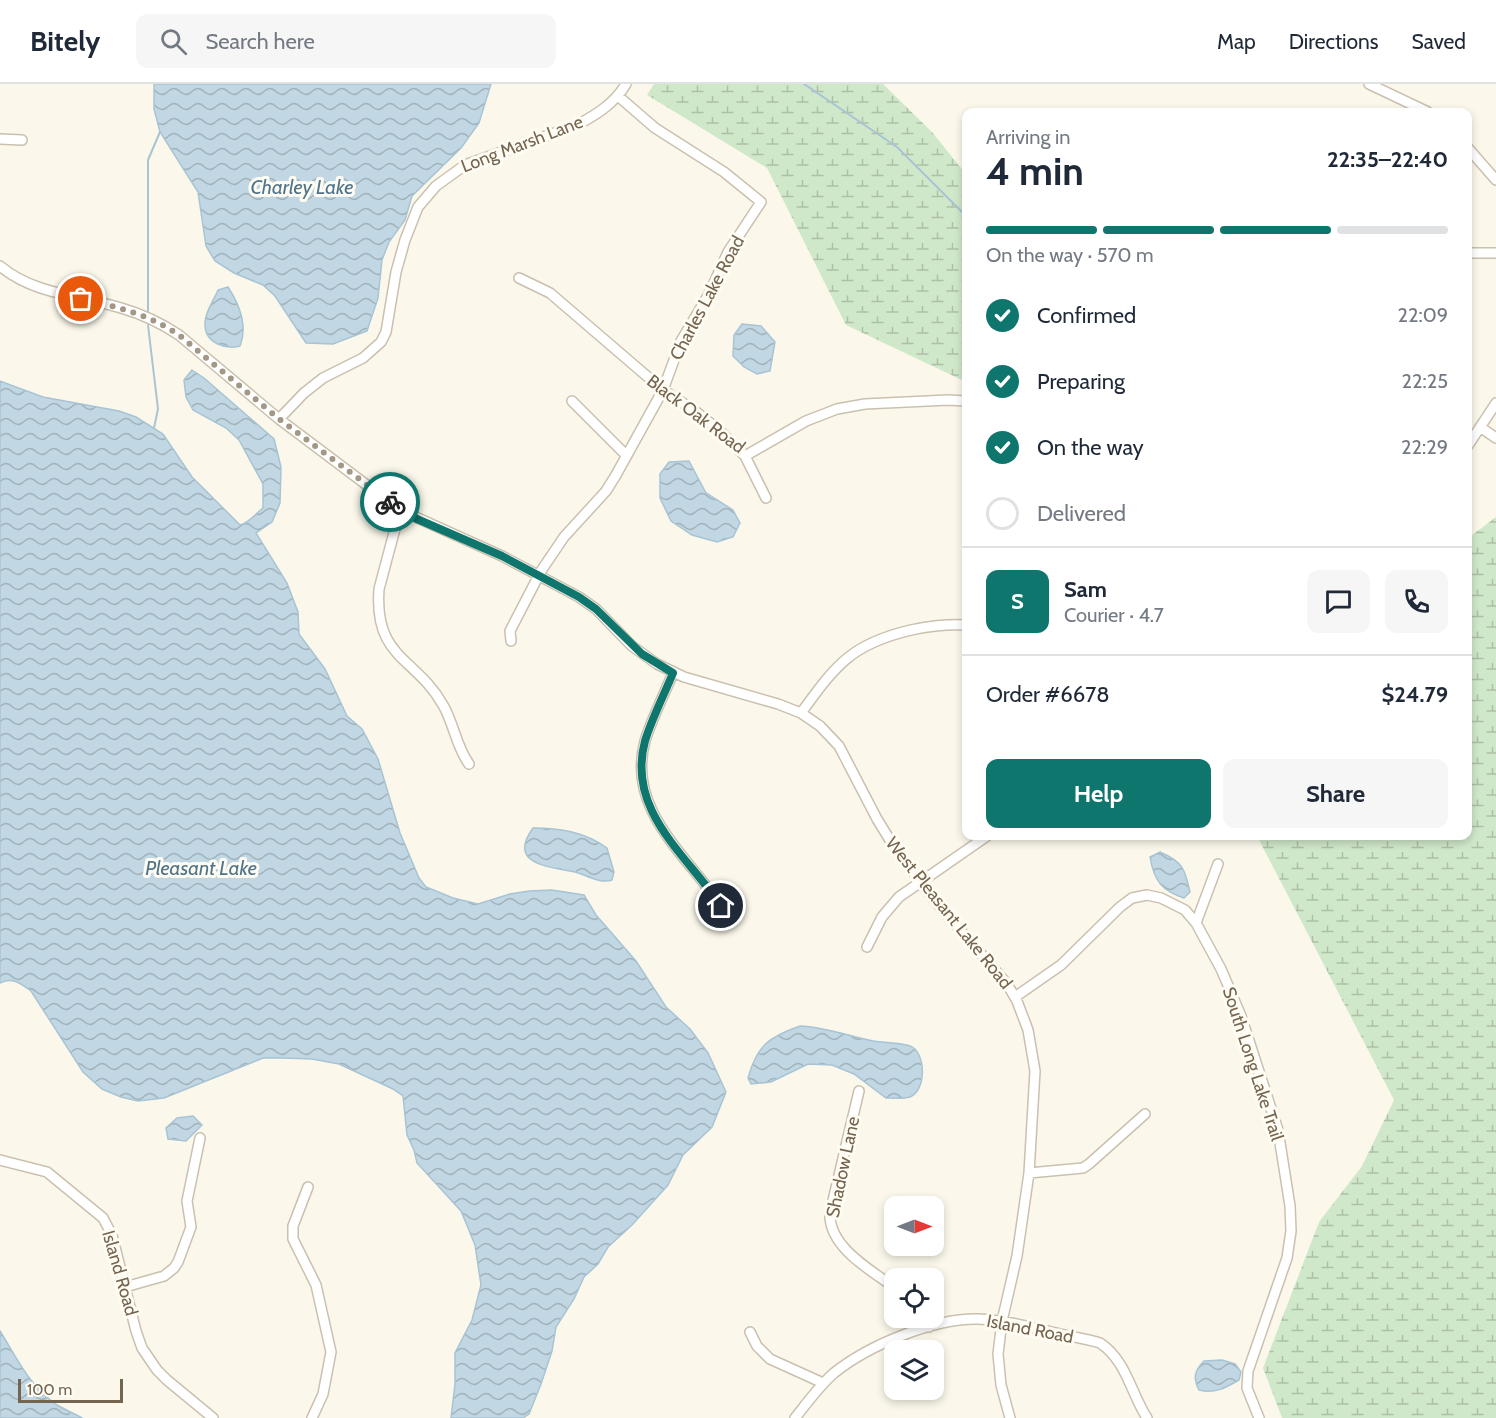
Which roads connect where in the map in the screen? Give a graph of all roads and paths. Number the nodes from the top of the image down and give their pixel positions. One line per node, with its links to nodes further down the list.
1 (626, 84): 3 (street, Long Marsh Lane)
2 (1369, 84): 4 (street)
3 (618, 96): 13 (street, Charles Lake Road); 17 (street, Long Marsh Lane)
4 (1420, 108)
5 (0, 139): 6 (street)
6 (22, 140)
7 (1472, 153): 8 (street)
8 (1496, 180)
9 (1472, 253): 10 (street)
10 (1496, 253)
11 (0, 266): 17 (street, West Pleasant Lake Road)
12 (519, 278): 13 (street, Black Oak Road)
13 (663, 390): 21 (street, Charles Lake Road); 22 (street, Black Oak Road)
14 (572, 401): 21 (street)
15 (962, 401): 22 (street, Black Oak Road)
16 (1496, 403): 18 (street)
17 (279, 419): 24 (street, West Pleasant Lake Road)
18 (1480, 428): 19 (street); 20 (street)
19 (1496, 438)
20 (1472, 440)
21 (626, 455): 25 (street, Charles Lake Road)
22 (745, 456): 23 (street)
23 (766, 498)
24 (400, 510): 25 (street, West Pleasant Lake Road); 30 (street)
25 (539, 575): 27 (street, Charles Lake Road); 28 (street, West Pleasant Lake Road)
26 (962, 625): 29 (street)
27 (511, 640)
28 (673, 673): 29 (street, West Pleasant Lake Road); 34 (street)
29 (801, 713): 33 (street, West Pleasant Lake Road)
30 (469, 764)
31 (981, 840): 33 (street)
32 (1218, 864): 35 (street)
33 (920, 882): 36 (street); 37 (street, West Pleasant Lake Road)
34 (721, 906)
35 (1196, 923): 37 (street, South Long Lake Trail); 56 (street, South Long Lake Trail)
36 (867, 947)
37 (1015, 997): 42 (street, West Pleasant Lake Road)
38 (859, 1091): 44 (street, Shadow Lane)
39 (1145, 1114): 42 (street)
40 (200, 1138): 45 (street)
41 (0, 1160): 45 (street, Island Road)
42 (1029, 1173): 46 (street, West Pleasant Lake Road)
43 (308, 1186): 52 (street)
44 (884, 1279)
45 (125, 1287): 51 (street, Island Road)
46 (1002, 1321): 47 (street, Island Road); 54 (street, West Pleasant Lake Road); 55 (street, Island Road)
47 (944, 1324)
48 (926, 1328): 50 (street, Island Road)
49 (750, 1332): 50 (street)
50 (823, 1383): 53 (street, Island Road)
51 (213, 1418)
52 (312, 1418)
53 (795, 1418)
54 (1010, 1418)
55 (1147, 1418)
56 (1259, 1418)

